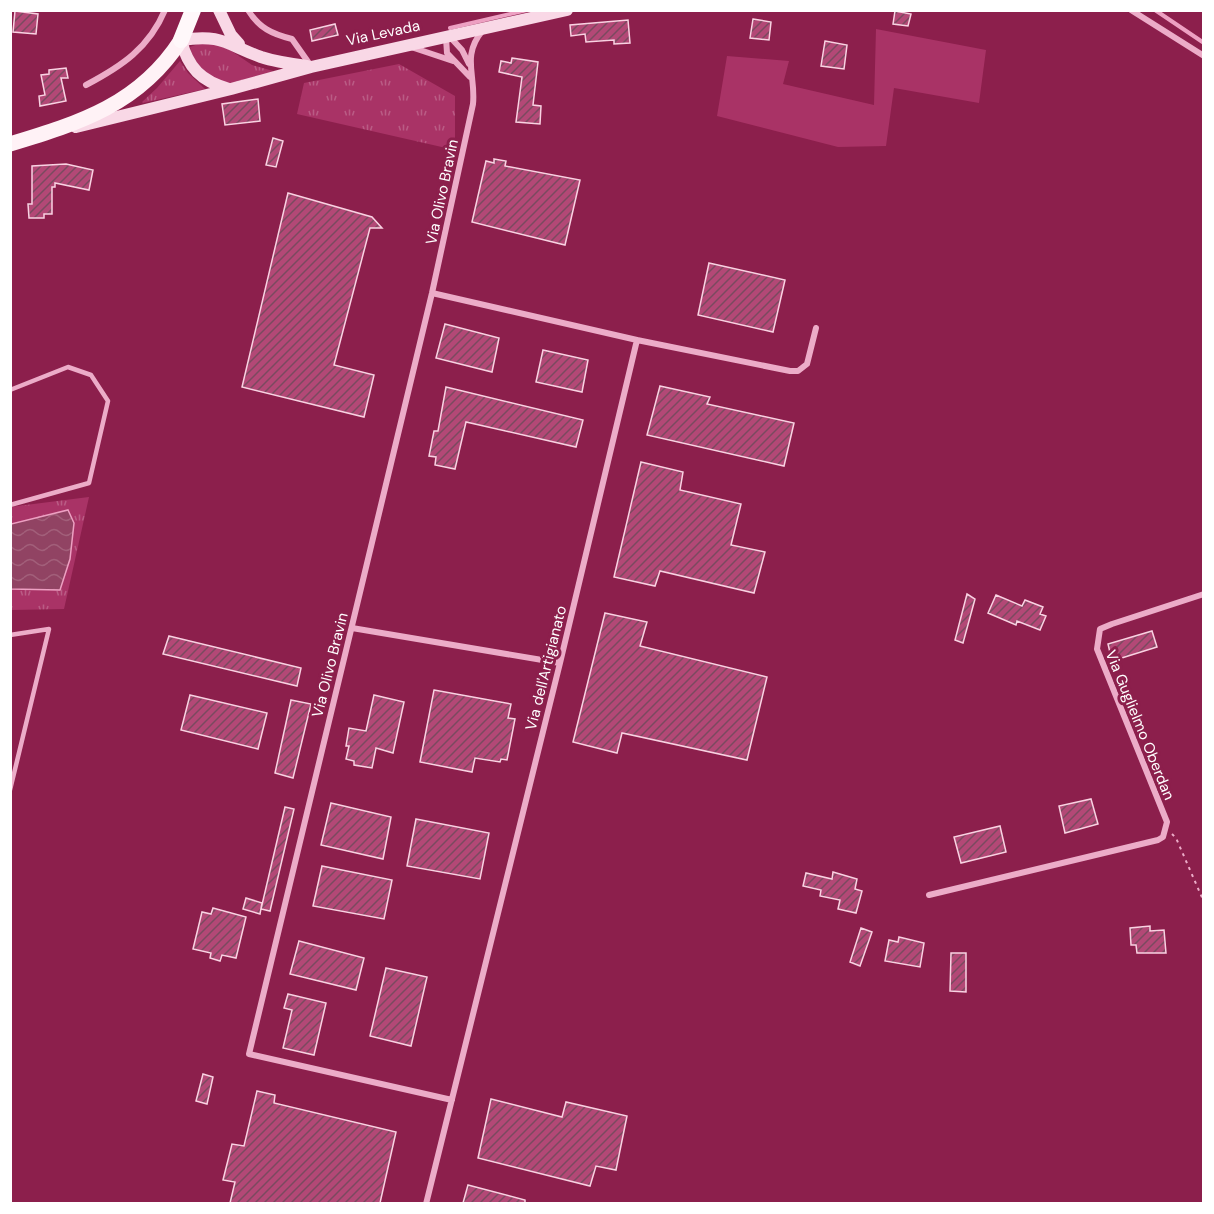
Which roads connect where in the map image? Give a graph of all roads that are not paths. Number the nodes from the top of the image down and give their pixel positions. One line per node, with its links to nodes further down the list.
1 (165, 10): 17 (street)
2 (193, 10): 9 (highway)
3 (219, 10): 11 (main road)
4 (248, 10): 14 (street)
5 (567, 10): 7 (main road, Via Levada)
6 (1131, 10): 12 (street)
7 (483, 30): 8 (main road, Via Levada); 15 (street)
8 (448, 38): 10 (main road, Via Levada); 13 (street); 15 (street)
9 (181, 40): 11 (main road, Via Levada); 18 (main road); 19 (main road)
10 (409, 47): 13 (street); 14 (main road, Via Levada)
11 (243, 49): 14 (main road, Via Levada)
12 (1203, 56)
13 (453, 61): 16 (street)
14 (311, 67): 18 (main road, Via Levada)
15 (470, 68): 16 (street, Via Olivo Bravin)
16 (471, 77): 21 (street, Via Olivo Bravin)
17 (86, 84)
18 (231, 89): 19 (main road, Via Levada)
19 (45, 134): 20 (main road, Via Levada)
20 (10, 144)
21 (432, 293): 23 (street); 27 (street, Via Olivo Bravin)
22 (816, 328): 23 (street)
23 (637, 340): 29 (street, Via dell'Artigianato)
24 (10, 390): 25 (lane)
25 (10, 505)
26 (1203, 594): 31 (street, Via Guglielmo Oberdan)
27 (352, 628): 29 (street); 32 (street, Via Olivo Bravin)
28 (10, 635): 30 (lane)
29 (560, 663): 32 (street, Via dell'Artigianato)
30 (10, 790)
31 (929, 895)
32 (452, 1100): 33 (street, Via dell'Artigianato)
33 (426, 1203)

